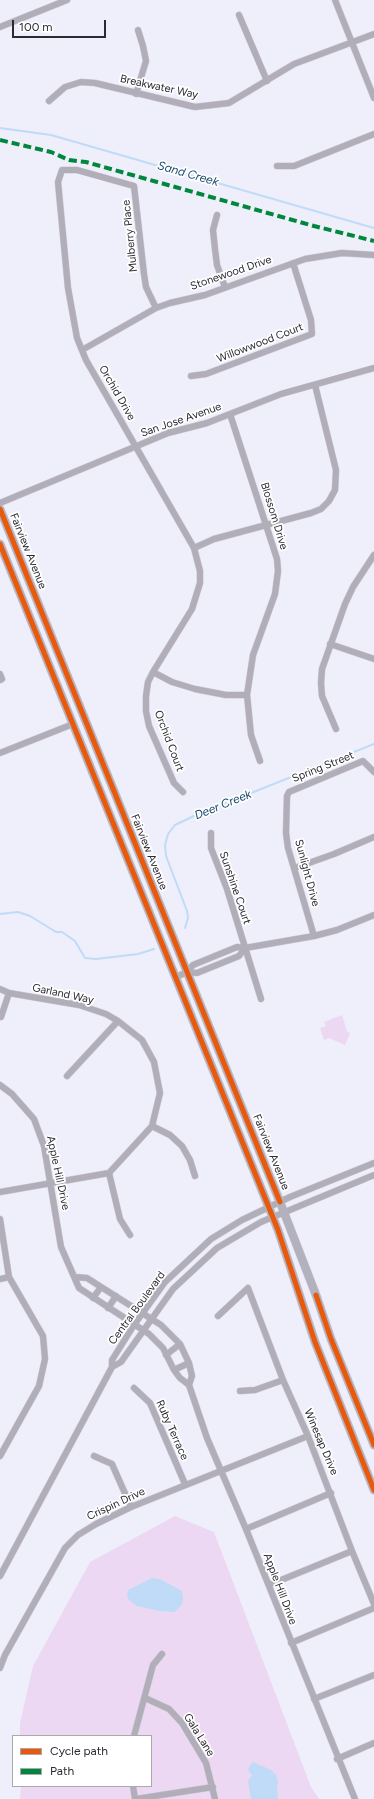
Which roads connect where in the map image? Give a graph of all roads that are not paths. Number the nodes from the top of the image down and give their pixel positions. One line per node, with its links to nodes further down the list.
1 (67, 0): 4 (street)
2 (335, 0): 7 (street)
3 (238, 15): 8 (street)
4 (0, 27)
5 (138, 30): 9 (street)
6 (374, 34): 7 (street, Breakwater Way)
7 (352, 43): 8 (street, Breakwater Way); 10 (street)
8 (267, 82): 9 (street, Breakwater Way)
9 (136, 94): 11 (street, Breakwater Way)
10 (374, 98)
11 (49, 101)
12 (374, 134): 13 (street)
13 (277, 166)
14 (62, 170): 19 (street, Mulberry Place); 20 (street, Orchid Drive)
15 (217, 215): 18 (street)
16 (374, 255): 17 (street, Stonewood Drive)
17 (293, 263): 18 (street, Stonewood Drive); 22 (street, Willowwood Court)
18 (226, 287): 19 (street, Stonewood Drive)
19 (156, 308): 20 (street, Stonewood Drive)
20 (82, 350): 25 (street, Orchid Drive)
21 (374, 368): 23 (street, San Jose Avenue)
22 (191, 376)
23 (315, 385): 24 (street, San Jose Avenue); 28 (street)
24 (230, 414): 25 (street, San Jose Avenue); 28 (street, Blossom Drive)
25 (136, 446): 26 (street, San Jose Avenue); 30 (street, Orchid Drive)
26 (0, 503)
27 (0, 509): 51 (main road, Fairview Avenue)
28 (267, 525): 30 (street); 37 (street, Blossom Drive)
29 (0, 544): 38 (main road, Fairview Avenue)
30 (194, 548): 34 (street, Orchid Drive)
31 (374, 555): 32 (street)
32 (330, 644): 33 (street); 39 (street)
33 (374, 659)
34 (153, 672): 37 (street); 43 (street, Orchid Court)
35 (0, 674): 36 (street)
36 (0, 680)
37 (247, 695): 41 (street, Blossom Drive)
38 (73, 724): 40 (street); 52 (main road, Fairview Avenue)
39 (336, 729)
40 (0, 753)
41 (260, 760)
42 (374, 772): 44 (street, Spring Street)
43 (183, 792)
44 (289, 792): 47 (street, Sunlight Drive)
45 (210, 833): 50 (street, Sunshine Court)
46 (374, 837): 47 (street)
47 (295, 868): 49 (street, Sunlight Drive)
48 (374, 915): 49 (street)
49 (314, 936): 50 (street)
50 (245, 948): 51 (street); 55 (street, Sunshine Court)
51 (187, 972): 52 (street); 67 (main road, Fairview Avenue)
52 (176, 977): 68 (main road, Fairview Avenue)
53 (0, 989): 54 (street, Garland Way)
54 (9, 993): 56 (street); 57 (street, Garland Way)
55 (261, 999)
56 (1, 1017)
57 (118, 1021): 58 (street); 60 (street, Garland Way)
58 (67, 1076)
59 (0, 1085): 65 (street, Apple Hill Drive)
60 (152, 1126): 62 (street, Garland Way); 64 (street)
61 (374, 1163): 67 (street, Central Boulevard)
62 (109, 1172): 65 (street); 72 (street)
63 (374, 1175): 69 (street, Central Boulevard)
64 (195, 1176)
65 (52, 1184): 66 (street); 74 (street, Apple Hill Drive)
66 (0, 1192)
67 (280, 1202): 68 (street, Central Boulevard); 69 (main road, Fairview Avenue)
68 (269, 1207): 70 (main road, Fairview Avenue); 80 (street, Central Boulevard)
69 (284, 1213): 70 (street, Central Boulevard); 95 (main road, Fairview Avenue)
70 (273, 1217): 82 (street, Central Boulevard); 100 (main road, Fairview Avenue)
71 (0, 1219): 73 (street)
72 (130, 1235)
73 (9, 1277): 75 (street); 96 (street)
74 (75, 1277): 76 (street, Apple Hill Drive); 78 (street, Apple Hill Drive)
75 (0, 1279)
76 (101, 1287): 77 (street, Apple Hill Drive); 78 (street)
77 (116, 1296): 79 (street); 80 (street, Apple Hill Drive)
78 (93, 1298): 79 (street, Apple Hill Drive)
79 (108, 1308): 83 (street, Apple Hill Drive)
80 (143, 1312): 82 (street, Apple Hill Drive); 83 (street, Central Boulevard)
81 (218, 1316): 90 (street, Winesap Drive)
82 (152, 1319): 84 (street, Central Boulevard); 85 (street, Apple Hill Drive)
83 (134, 1325): 84 (street, Apple Hill Drive); 88 (street, Central Boulevard)
84 (143, 1331): 86 (street, Apple Hill Drive); 88 (street, Central Boulevard)
85 (180, 1344): 86 (street); 87 (street, Apple Hill Drive)
86 (166, 1355): 89 (street, Apple Hill Drive)
87 (189, 1363): 89 (street); 91 (street, Apple Hill Drive)
88 (112, 1367): 105 (street, Central Boulevard)
89 (174, 1370): 91 (street, Apple Hill Drive)
90 (283, 1380): 93 (street); 94 (street, Winesap Drive)
91 (189, 1385): 98 (street, Apple Hill Drive)
92 (134, 1388): 99 (street, Ruby Terrace)
93 (240, 1391)
94 (308, 1436): 98 (street, Crispin Drive); 101 (street, Winesap Drive)
95 (374, 1445)
96 (0, 1456)
97 (94, 1456): 102 (street)
98 (220, 1470): 99 (street, Crispin Drive); 103 (street, Apple Hill Drive)
99 (185, 1484): 102 (street, Crispin Drive)
100 (374, 1490)
101 (331, 1493): 103 (street); 104 (street, Winesap Drive)
102 (131, 1506): 111 (street, Crispin Drive)
103 (246, 1529): 106 (street, Apple Hill Drive)
104 (352, 1551): 106 (street); 107 (street, Winesap Drive)
105 (0, 1576)
106 (269, 1585): 109 (street, Apple Hill Drive)
107 (374, 1604)
108 (374, 1608): 109 (street)
109 (290, 1643): 114 (street, Apple Hill Drive)
110 (162, 1654): 113 (street)
111 (0, 1668)
112 (374, 1675): 114 (street)
113 (145, 1698): 115 (street); 119 (street, Gala Lane)
114 (314, 1699): 117 (street, Apple Hill Drive)
115 (134, 1735)
116 (374, 1743): 117 (street)
117 (337, 1758): 122 (street, Apple Hill Drive)
118 (132, 1787): 120 (street)
119 (213, 1787): 120 (street); 121 (street, Gala Lane)
120 (136, 1799)
121 (215, 1799)
122 (354, 1799)

